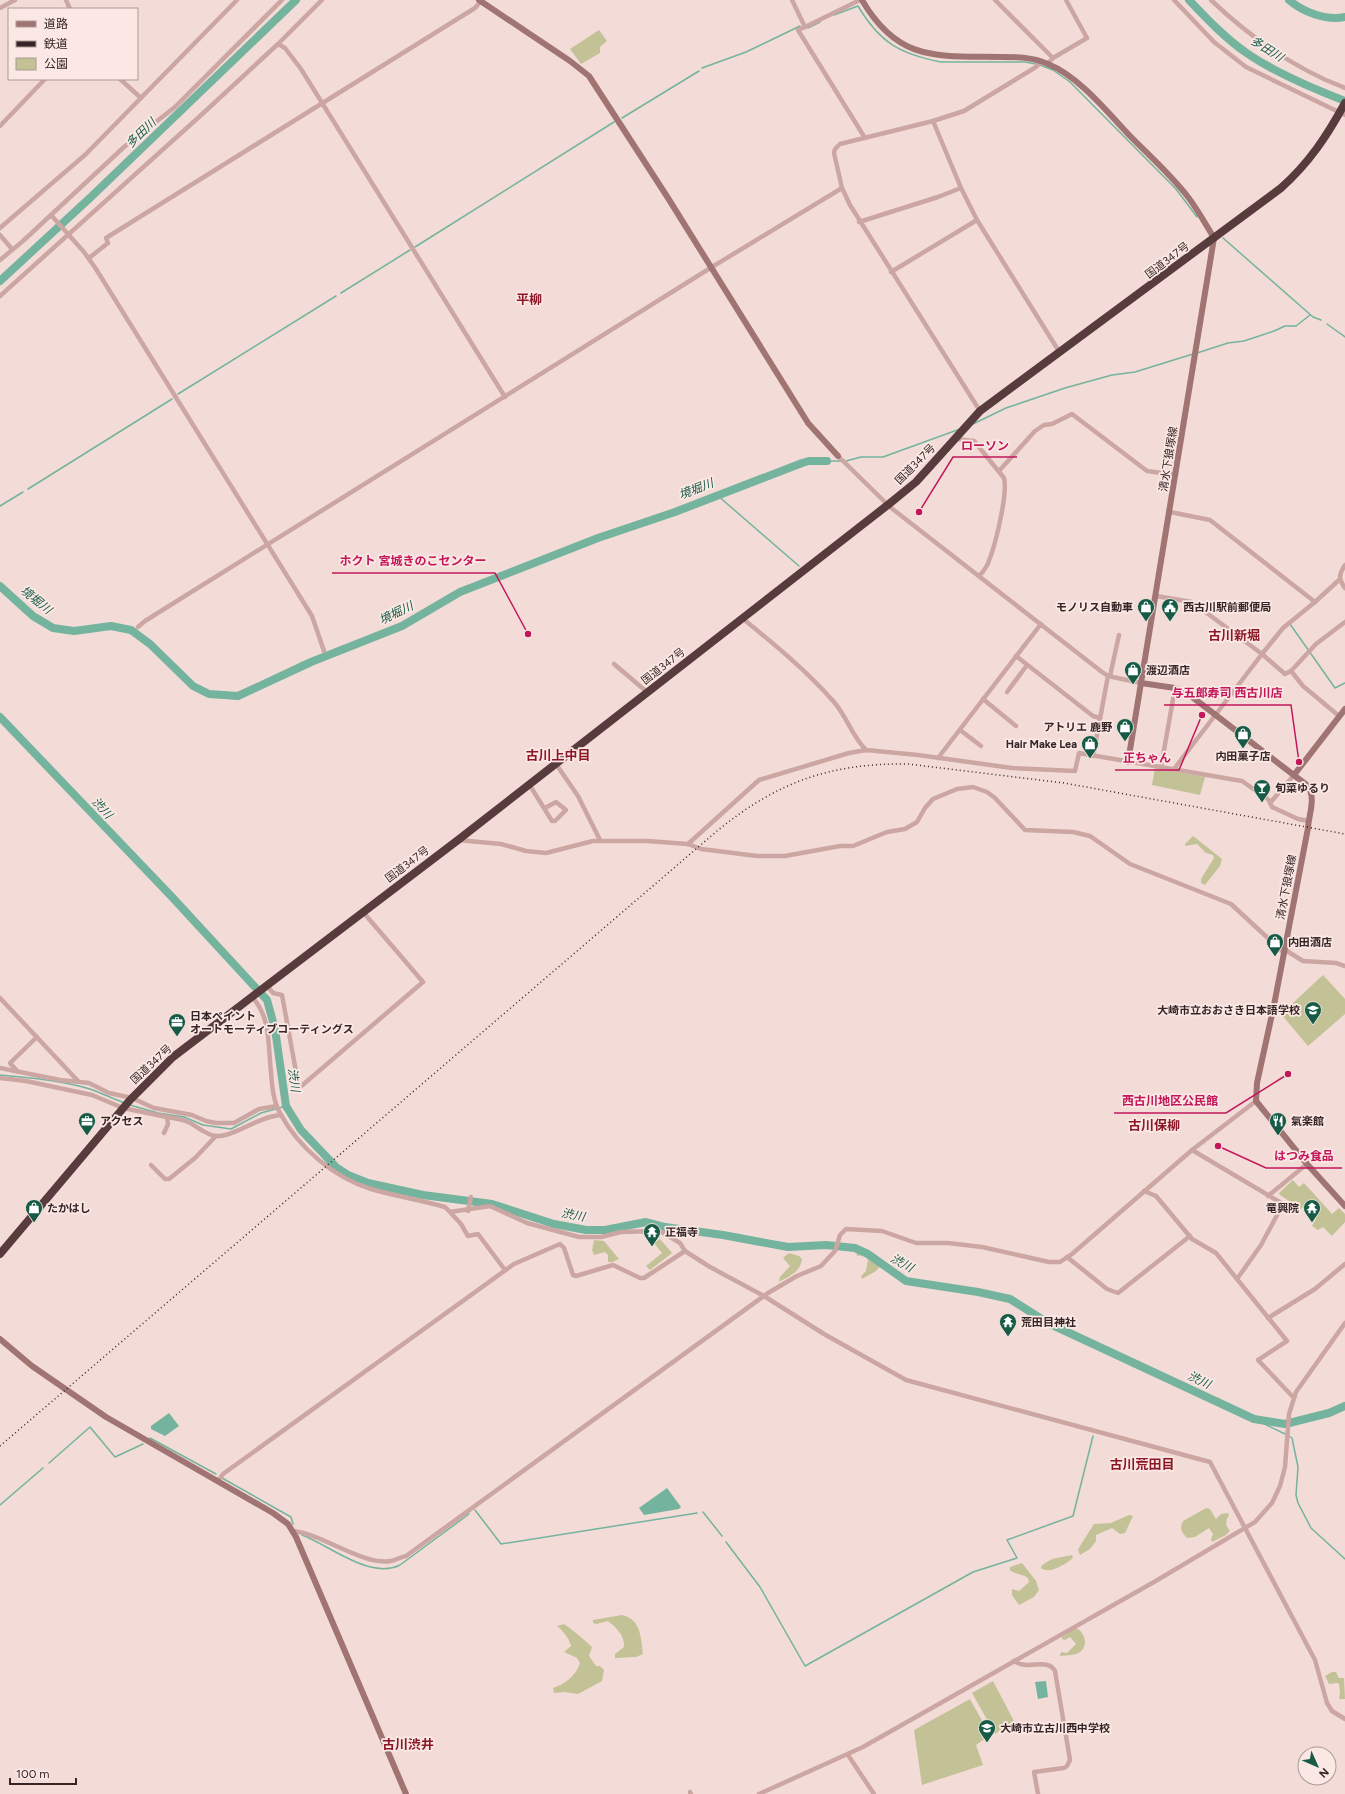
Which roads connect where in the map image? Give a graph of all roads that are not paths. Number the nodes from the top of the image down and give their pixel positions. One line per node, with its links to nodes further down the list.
1 (15, 0): 12 (street)
2 (237, 0): 21 (street)
3 (282, 0): 30 (street)
4 (322, 0): 14 (street)
5 (792, 0): 13 (street)
6 (861, 0): 13 (street); 16 (street)
7 (995, 0): 15 (street)
8 (1066, 0): 15 (street)
9 (1174, 0): 23 (street)
10 (1211, 0): 20 (street)
11 (480, 1): 22 (street); 40 (street)
12 (0, 8)
13 (805, 26): 27 (street)
14 (278, 44): 22 (street); 34 (street)
15 (1053, 58): 17 (street)
16 (1040, 63): 17 (street); 25 (street)
17 (1048, 64): 36 (street)
18 (44, 80): 24 (street)
19 (121, 80): 21 (street)
20 (1345, 88)
21 (141, 98): 33 (street)
22 (322, 103): 38 (street); 44 (street)
23 (1343, 110): 36 (highway, 国道347号)
24 (2, 121): 26 (street)
25 (933, 121): 27 (street); 29 (street)
26 (0, 126)
27 (865, 138): 28 (street)
28 (842, 188): 32 (street); 40 (street)
29 (961, 188): 31 (street); 32 (street)
30 (52, 216): 34 (street); 37 (street)
31 (977, 220): 41 (street); 43 (street)
32 (859, 222): 41 (street)
33 (0, 228)
34 (68, 234): 38 (street); 42 (street)
35 (0, 235): 37 (street)
36 (1214, 238): 43 (highway, 国道347号); 49 (street, 清水下狼塚線)
37 (12, 249): 39 (street)
38 (89, 258): 52 (street)
39 (0, 260)
40 (712, 268): 44 (street); 47 (street)
41 (891, 272): 45 (street)
42 (0, 296)
43 (1060, 353): 45 (highway, 国道347号)
44 (505, 397): 52 (street)
45 (980, 411): 46 (highway, 国道347号)
46 (956, 439): 48 (street); 50 (highway, 国道347号)
47 (838, 456): 50 (street)
48 (999, 471): 49 (street); 54 (street)
49 (1176, 475): 51 (street, 清水下狼塚線)
50 (889, 504): 54 (street); 59 (highway, 国道347号)
51 (1170, 512): 57 (street, 清水下狼塚線); 58 (street)
52 (268, 546): 62 (street); 64 (street)
53 (1345, 564): 55 (street)
54 (979, 576): 61 (street)
55 (1339, 580): 56 (street); 58 (street)
56 (1345, 588)
57 (1156, 596): 65 (street); 71 (street, 清水下狼塚線)
58 (1315, 602): 65 (street)
59 (742, 618): 73 (highway, 国道347号); 83 (street)
60 (1345, 622): 69 (street)
61 (1041, 624): 66 (street); 70 (street)
62 (138, 627)
63 (1119, 635): 70 (street)
64 (324, 651)
65 (1262, 654): 69 (street); 77 (street)
66 (1016, 656): 68 (street); 75 (street)
67 (614, 664): 73 (street)
68 (1028, 665): 74 (street); 79 (street)
69 (1291, 671): 78 (street)
70 (1109, 676): 71 (street); 79 (street)
71 (1141, 683): 72 (street, 清水下狼塚線); 86 (street, 清水下狼塚線)
72 (1174, 688): 77 (street, 清水下狼塚線); 88 (street)
73 (648, 692): 87 (highway, 国道347号)
74 (1007, 692)
75 (983, 700): 80 (street); 81 (street)
76 (1345, 709): 78 (street)
77 (1216, 715): 89 (street); 90 (street, 清水下狼塚線)
78 (1339, 716): 90 (street)
79 (1100, 718): 84 (street)
80 (1016, 726)
81 (960, 730): 82 (street); 85 (street)
82 (981, 746)
83 (866, 750): 85 (street); 97 (street)
84 (1093, 756): 85 (street); 86 (street)
85 (938, 758)
86 (1128, 762): 88 (street)
87 (556, 764): 91 (highway, 国道347号); 96 (street)
88 (1161, 767): 89 (street)
89 (1174, 770): 92 (street)
90 (1294, 775): 92 (street); 94 (street, 清水下狼塚線)
91 (529, 784): 93 (street); 95 (highway, 国道347号)
92 (1270, 803): 94 (street)
93 (545, 808): 93 (street)
94 (1309, 821): 99 (street, 清水下狼塚線)
95 (458, 840): 96 (street); 98 (highway, 国道347号)
96 (600, 840): 97 (street)
97 (688, 844): 99 (street)
98 (363, 912): 101 (highway, 国道347号); 101 (street)
99 (1284, 953): 100 (street); 109 (street, 清水下狼塚線)
100 (1345, 966)
101 (266, 987): 102 (highway, 国道347号)
102 (254, 997): 110 (highway, 国道347号); 111 (street)
103 (0, 998): 104 (street)
104 (37, 1037): 106 (street); 108 (street)
105 (0, 1068): 106 (street)
106 (17, 1071): 108 (street)
107 (0, 1078): 110 (street)
108 (78, 1081): 110 (street)
109 (1256, 1101): 116 (street); 117 (street)
110 (128, 1103): 111 (street); 113 (street); 127 (highway, 国道347号)
111 (277, 1107): 112 (street)
112 (280, 1114): 115 (street); 124 (street)
113 (167, 1117): 114 (street); 115 (street)
114 (164, 1133)
115 (216, 1136): 118 (street)
116 (1192, 1150): 119 (street); 120 (street)
117 (1307, 1164): 120 (street); 122 (street)
118 (151, 1165)
119 (1144, 1191): 125 (street); 128 (street)
120 (1268, 1196): 131 (street)
121 (471, 1197): 123 (street)
122 (1345, 1206)
123 (468, 1211): 124 (street); 126 (street)
124 (450, 1212): 130 (street)
125 (1190, 1236): 128 (street); 131 (street)
126 (686, 1251): 130 (street); 132 (street)
127 (0, 1254)
128 (1067, 1257): 132 (street)
129 (1345, 1264): 133 (street)
130 (505, 1270): 137 (street)
131 (1237, 1279): 133 (street)
132 (764, 1296): 138 (street); 139 (street)
133 (1268, 1318): 136 (street)
134 (1345, 1323): 136 (street)
135 (0, 1339): 137 (street)
136 (1294, 1398): 138 (street)
137 (218, 1481): 139 (street)
138 (1246, 1528): 140 (street); 141 (street)
139 (293, 1531): 143 (street)
140 (1014, 1661): 142 (street); 146 (street)
141 (1345, 1720)
142 (848, 1755): 144 (street); 145 (street)
143 (406, 1794)
144 (758, 1794)
145 (874, 1794)
146 (1038, 1794)

